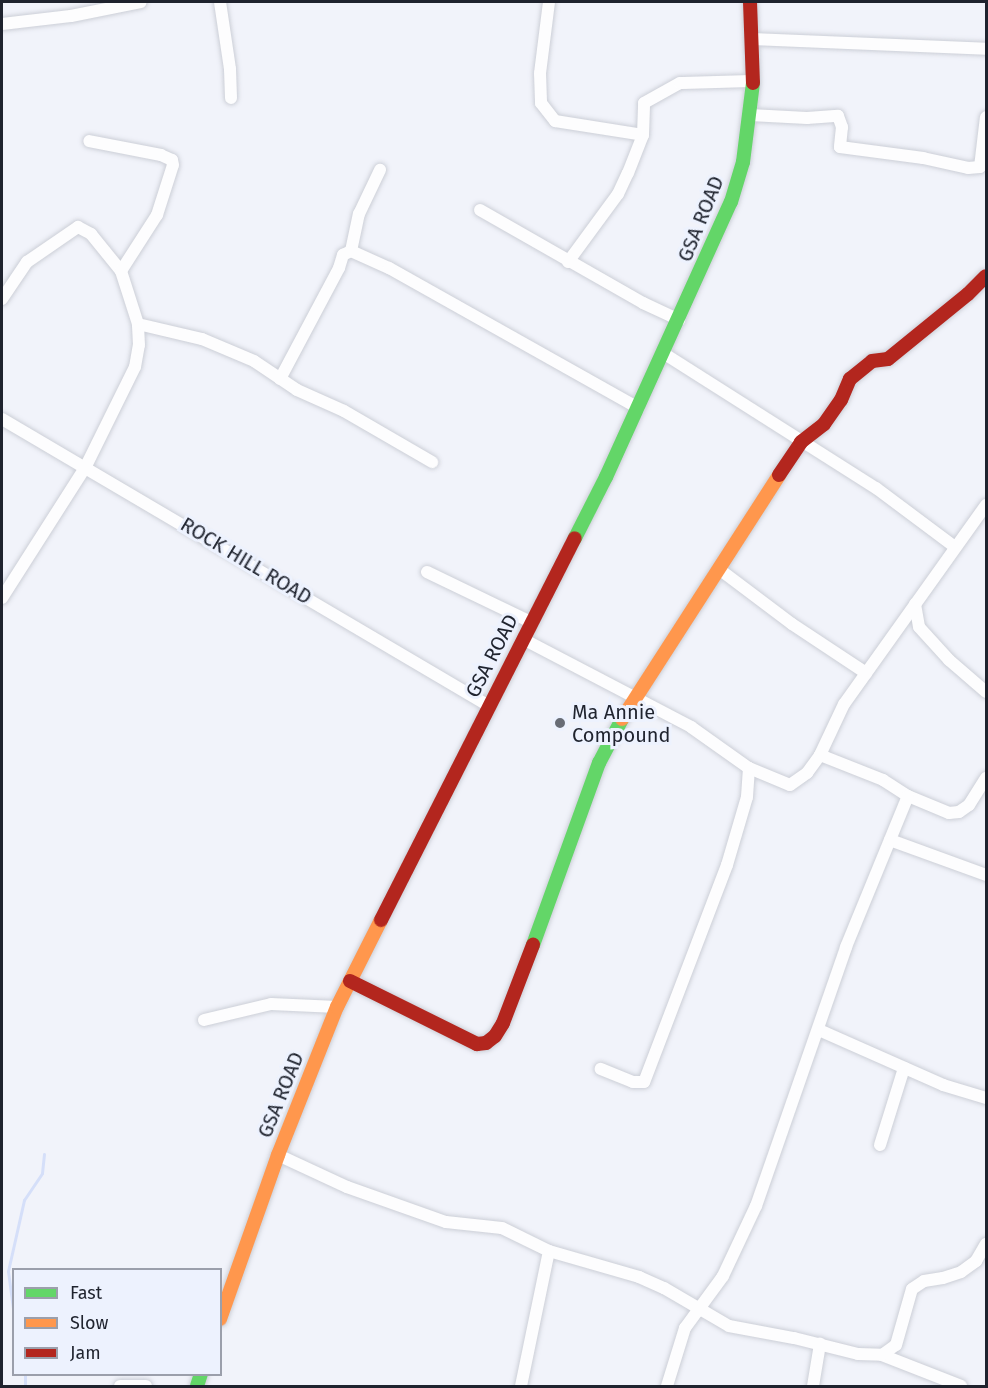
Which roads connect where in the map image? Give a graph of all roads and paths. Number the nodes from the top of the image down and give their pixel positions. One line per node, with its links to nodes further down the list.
1 (141, 2): 5 (street)
2 (220, 2): 9 (street)
3 (549, 2): 12 (street)
4 (750, 2): 6 (street, GSA ROAD)
5 (2, 24)
6 (752, 39): 7 (street); 8 (street, GSA ROAD)
7 (987, 49)
8 (753, 81): 10 (street, GSA ROAD); 12 (street)
9 (231, 98)
10 (750, 114): 11 (street); 21 (street, GSA ROAD)
11 (987, 117)
12 (643, 135): 17 (street)
13 (89, 141): 18 (street)
14 (380, 170): 16 (street)
15 (480, 210): 17 (street)
16 (351, 251): 24 (street); 25 (street)
17 (568, 262): 21 (street)
18 (122, 271): 20 (street); 22 (street)
19 (987, 276): 27 (street)
20 (2, 299)
21 (679, 320): 23 (street, GSA ROAD)
22 (138, 324): 24 (street); 29 (street)
23 (663, 353): 25 (street, GSA ROAD); 27 (street)
24 (280, 379): 28 (street)
25 (638, 408): 37 (street, GSA ROAD)
26 (2, 419): 29 (street, ROCK HILL ROAD)
27 (801, 442): 31 (street); 32 (street)
28 (432, 462)
29 (86, 466): 34 (street); 43 (street, ROCK HILL ROAD)
30 (987, 505): 31 (street)
31 (955, 547): 35 (street)
32 (719, 569): 40 (street); 42 (street)
33 (427, 572): 37 (street)
34 (2, 598)
35 (915, 604): 36 (street); 38 (street)
36 (904, 620): 38 (street); 40 (street)
37 (531, 622): 39 (street, GSA ROAD)
38 (919, 627): 41 (street)
39 (523, 639): 42 (street); 43 (street, GSA ROAD)
40 (866, 673): 44 (street)
41 (987, 692)
42 (636, 697): 45 (street); 50 (street)
43 (489, 706): 50 (street, GSA ROAD)
44 (820, 755): 45 (street); 47 (street)
45 (749, 768): 55 (street)
46 (987, 778): 47 (street)
47 (908, 796): 48 (street)
48 (890, 840): 49 (street); 53 (street)
49 (987, 874)
50 (350, 981): 51 (street, GSA ROAD)
51 (337, 1007): 52 (street); 58 (street, GSA ROAD)
52 (204, 1020)
53 (819, 1030): 54 (street); 61 (street)
54 (904, 1068): 56 (street); 57 (street)
55 (600, 1069)
56 (987, 1098)
57 (880, 1145)
58 (278, 1155): 60 (street); 62 (street, GSA ROAD)
59 (987, 1244): 64 (street)
60 (549, 1251): 61 (street); 67 (street)
61 (699, 1307): 63 (street); 68 (street)
62 (222, 1312)
63 (820, 1344): 64 (street); 69 (street)
64 (882, 1355): 70 (street)
65 (120, 1386): 66 (street)
66 (146, 1386)
67 (521, 1386)
68 (667, 1386)
69 (813, 1386)
70 (961, 1386)

